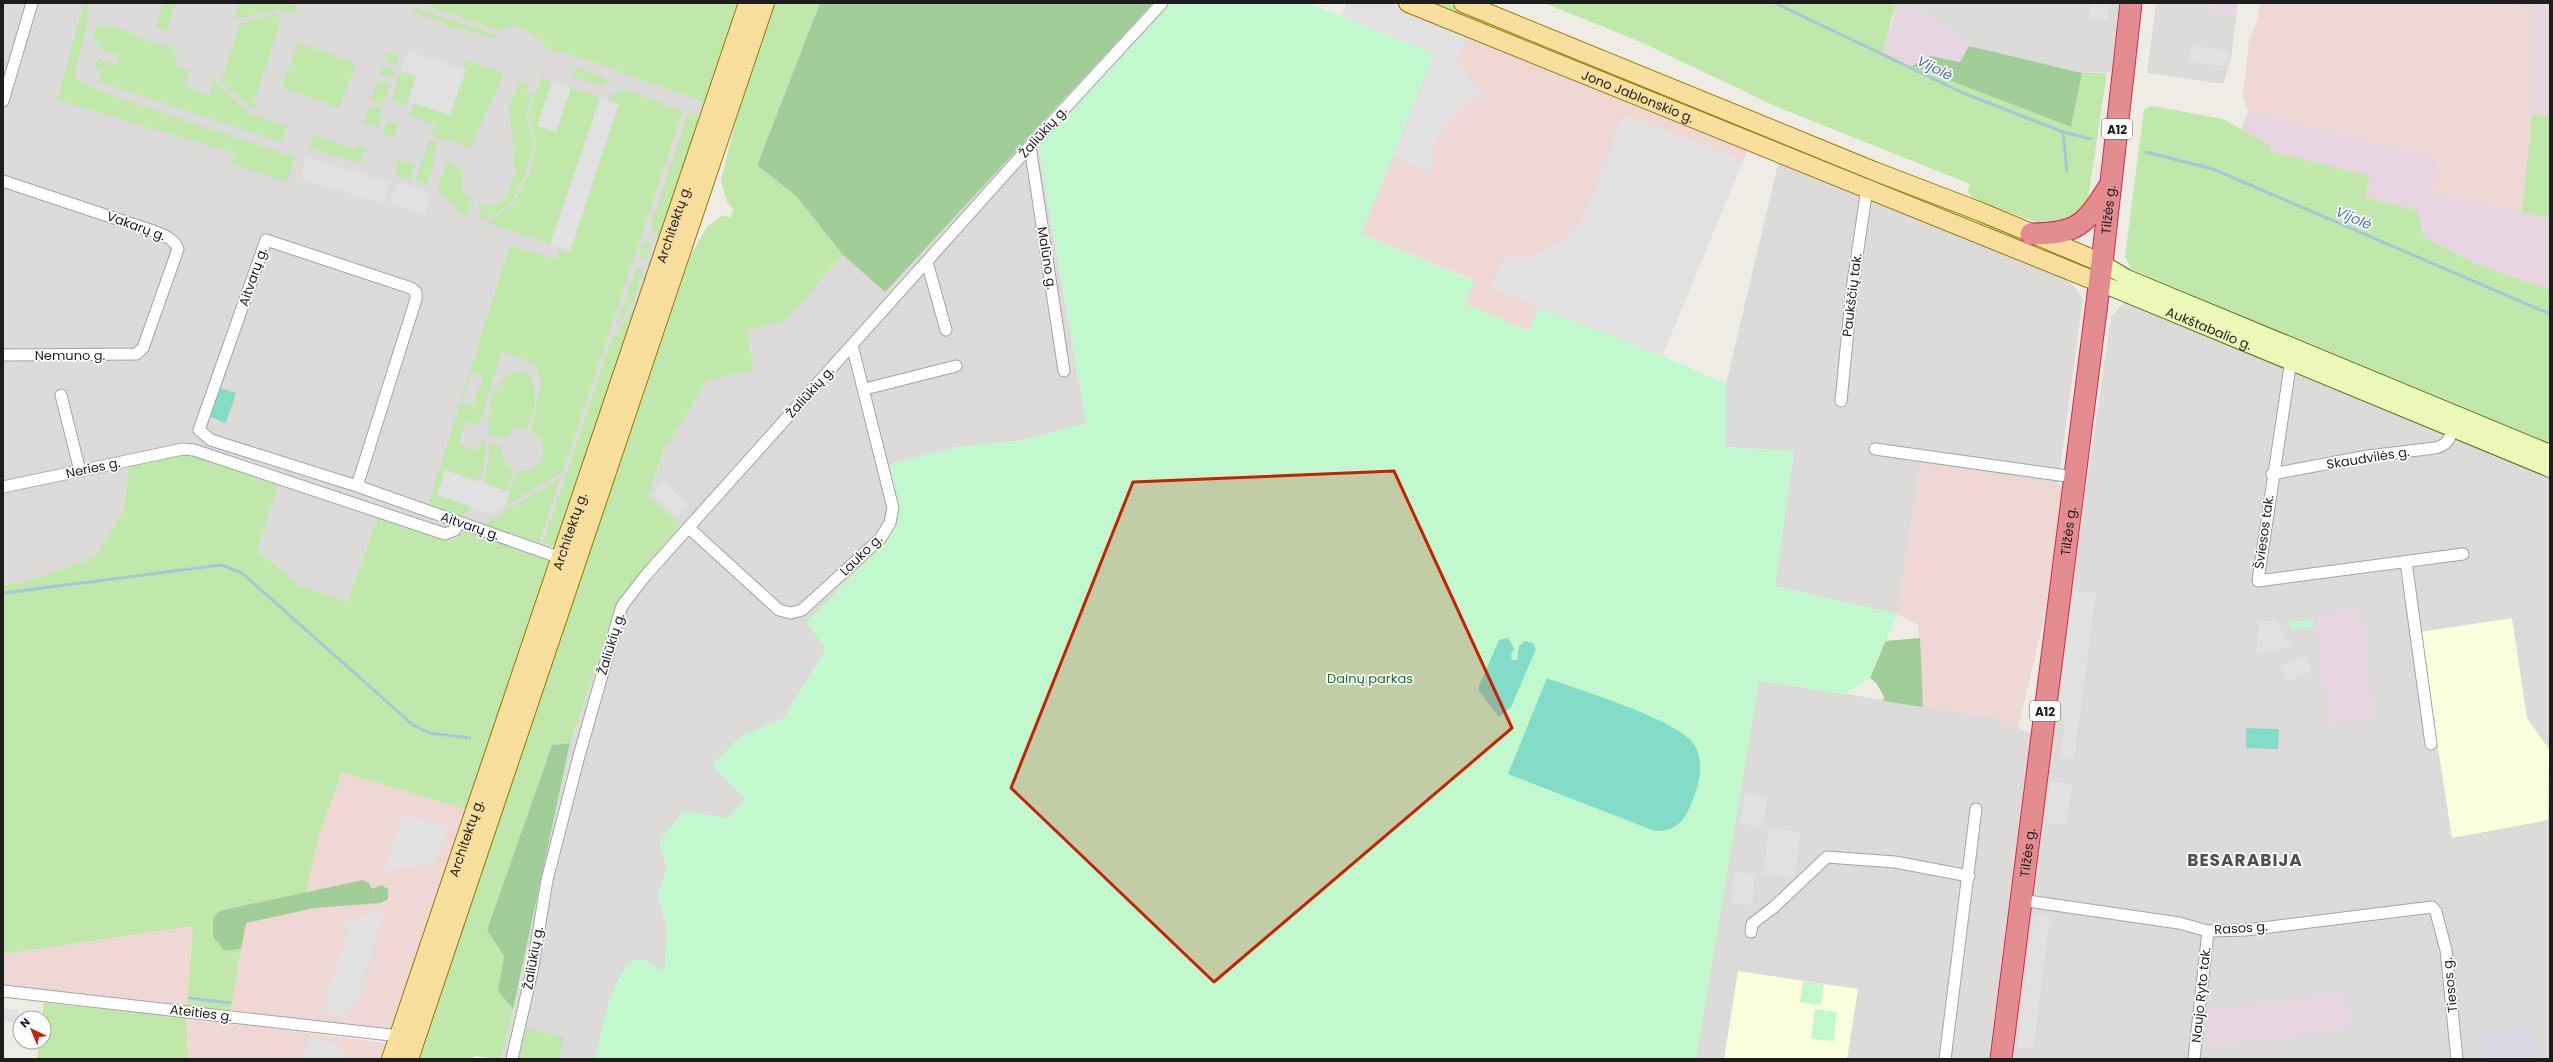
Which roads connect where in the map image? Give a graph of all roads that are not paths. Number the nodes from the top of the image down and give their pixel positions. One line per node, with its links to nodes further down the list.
1 (32, 3): 9 (street)
2 (748, 3): 8 (main road, Architektų g.)
3 (765, 3): 8 (main road, Architektų g.)
4 (1162, 3): 10 (street, Žaliūkių g.)
5 (1408, 3): 14 (main road, Jono Jablonskio g.)
6 (1463, 3): 11 (main road, Jono Jablonskio g.)
7 (2131, 3): 13 (highway, Tilžės g. / A12)
8 (743, 44): 28 (main road, Architektų g.)
9 (3, 101)
10 (1030, 146): 16 (street, Žaliūkių g.); 24 (street, Malūno g.)
11 (1874, 172): 14 (main road); 15 (main road, Aukštabalio g.)
12 (3, 181): 20 (street, Vakarų g.)
13 (2110, 185): 15 (highway); 17 (highway, Tilžės g. / A12)
14 (1867, 189): 17 (main road, Aukštabalio g.); 27 (street, Paukščių tak.)
15 (2031, 234): 17 (main road, Aukštabalio g.)
16 (927, 262): 18 (street); 19 (street, Žaliūkių g.)
17 (2101, 273): 22 (main road, Aukštabalio g.); 31 (main road, Aukštabalio g.); 35 (highway, Tilžės g. / A12)
18 (946, 330)
19 (852, 345): 25 (street, Lauko g.); 39 (street, Žaliūkių g.)
20 (136, 354): 21 (street, Nemuno g.)
21 (3, 355)
22 (2291, 360): 29 (main road, Aukštabalio g.); 34 (street, Šviesos tak.)
23 (956, 366): 25 (street)
24 (1064, 371)
25 (864, 389): 39 (street, Lauko g.)
26 (61, 395): 33 (street)
27 (1841, 401)
28 (613, 428): 41 (main road, Architektų g.); 43 (main road, Architektų g.)
29 (2453, 429): 32 (main road, Aukštabalio g.); 34 (street, Skaudvilės g.)
30 (1875, 449): 35 (street)
31 (2550, 453)
32 (2550, 469)
33 (80, 470): 37 (street, Neries g.); 38 (street, Neries g.)
34 (2272, 474): 42 (street, Šviesos tak.)
35 (2074, 477): 47 (highway, Tilžės g. / A12)
36 (357, 486): 36 (street, Aitvarų g.); 38 (street, Aitvarų g.)
37 (3, 488)
38 (458, 522): 41 (street, Aitvarų g.)
39 (689, 528): 55 (street, Žaliūkių g.)
40 (2463, 554): 42 (street, Šviesos tak.)
41 (561, 558): 43 (main road, Architektų g.)
42 (2406, 562): 44 (street)
43 (522, 698): 52 (main road, Architektų g.)
44 (2432, 744)
45 (1976, 810): 46 (street)
46 (1969, 876): 50 (street); 56 (street)
47 (2021, 900): 49 (street, Rasos g.); 57 (highway, Tilžės g. / A12)
48 (2436, 912): 49 (street, Rasos g.); 59 (street, Tiesos g.)
49 (2208, 931): 58 (street, Naujo Ryto tak.)
50 (1751, 932)
51 (3, 991): 52 (street, Ateities g.)
52 (407, 1038): 53 (main road, Architektų g.); 54 (main road, Architektų g.)
53 (392, 1059)
54 (409, 1059)
55 (512, 1059)
56 (1945, 1059)
57 (2001, 1059)
58 (2194, 1059)
59 (2457, 1059)

